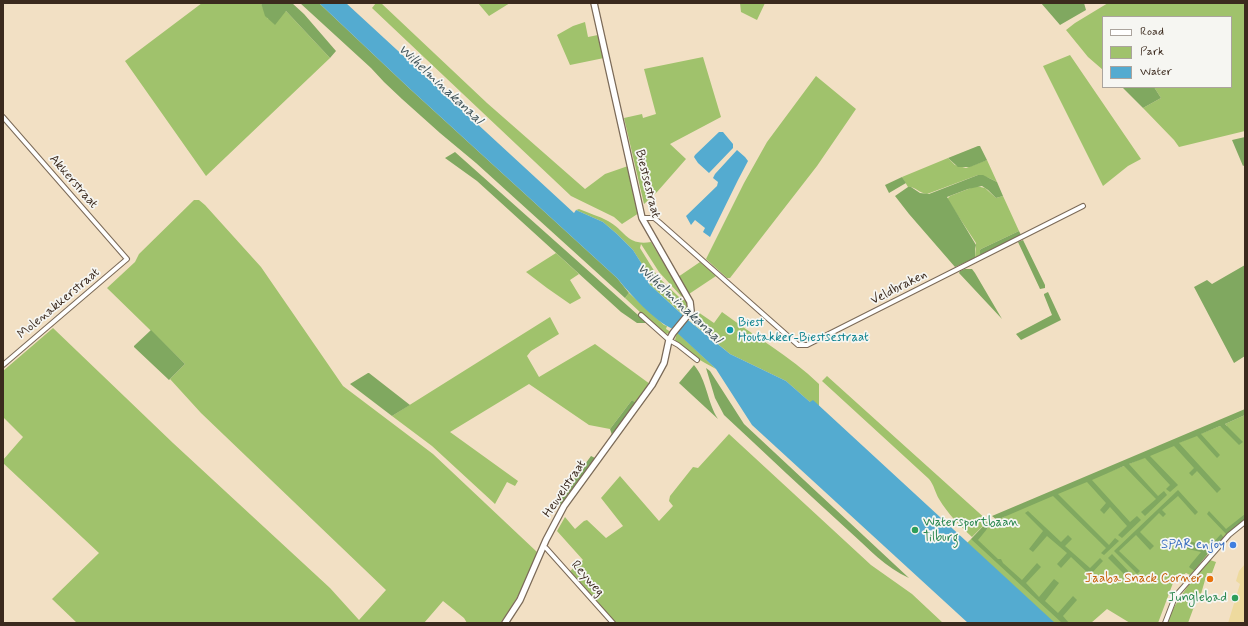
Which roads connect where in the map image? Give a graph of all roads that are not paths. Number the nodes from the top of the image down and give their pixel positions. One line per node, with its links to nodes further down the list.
1 (594, 3): 4 (street, Biestsestraat)
2 (3, 117): 5 (street, Akkerstraat)
3 (1083, 206): 4 (street, Veldbraken)
4 (642, 218): 7 (street, Biestsestraat)
5 (127, 259): 9 (street, Molenakkerstraat)
6 (641, 315): 7 (street)
7 (669, 340): 8 (street); 10 (street, Biestsestraat)
8 (697, 360)
9 (3, 364)
10 (658, 376): 13 (street, Heuvelstraat)
11 (1245, 522): 15 (street)
12 (546, 548): 14 (street, Reyweg)
13 (505, 623)
14 (613, 623)
15 (1164, 623)

